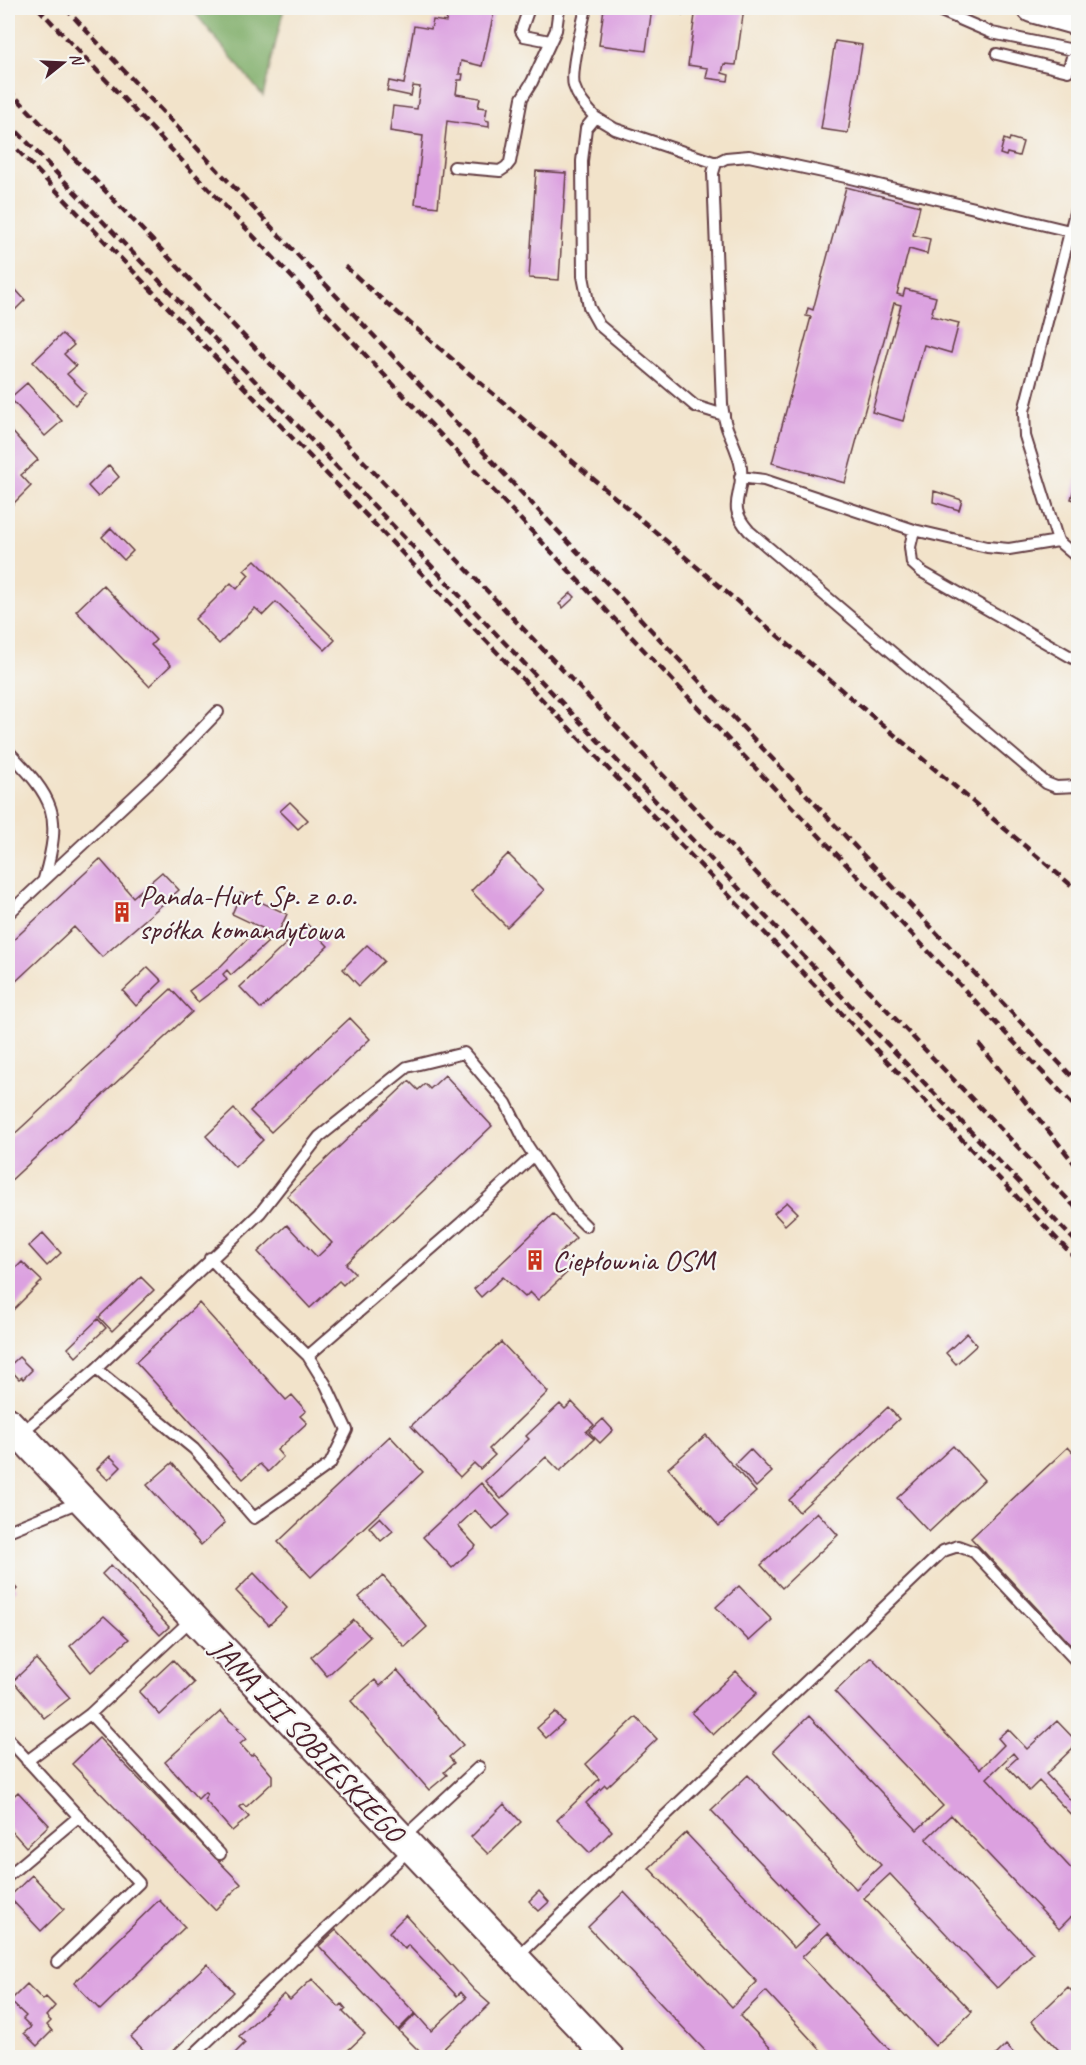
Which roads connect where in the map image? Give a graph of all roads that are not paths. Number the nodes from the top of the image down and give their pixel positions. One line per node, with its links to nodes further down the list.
1 (529, 8): 7 (lane)
2 (559, 8): 7 (lane)
3 (586, 8): 10 (lane)
4 (934, 8): 8 (lane)
5 (1032, 8): 6 (main road)
6 (1078, 21)
7 (550, 41): 12 (lane)
8 (1076, 50): 9 (lane)
9 (998, 54)
10 (595, 117): 11 (lane); 15 (lane)
11 (716, 163): 14 (lane); 15 (lane)
12 (454, 167)
13 (1078, 201): 14 (lane)
14 (1075, 232): 18 (lane)
15 (724, 415): 16 (lane)
16 (740, 477): 17 (lane); 23 (lane)
17 (914, 530): 18 (lane); 20 (lane)
18 (1058, 541): 19 (lane)
19 (1078, 558)
20 (1078, 660)
21 (218, 712): 24 (lane)
22 (8, 751): 24 (lane)
23 (1078, 786)
24 (44, 879): 25 (lane)
25 (8, 914)
26 (534, 1155): 27 (lane); 28 (lane); 29 (lane)
27 (586, 1226)
28 (210, 1258): 29 (lane); 30 (lane)
29 (308, 1356): 30 (lane)
30 (96, 1369): 31 (lane)
31 (14, 1428): 32 (main road, JANA III SOBIESKIEGO)
32 (82, 1501): 33 (lane); 34 (main road, JANA III SOBIESKIEGO)
33 (8, 1532)
34 (194, 1618): 36 (lane); 41 (main road, JANA III SOBIESKIEGO)
35 (1078, 1663): 44 (lane)
36 (90, 1714): 38 (lane); 42 (lane)
37 (8, 1739): 38 (lane)
38 (27, 1761): 40 (lane)
39 (479, 1767): 41 (lane)
40 (77, 1818): 43 (lane); 45 (lane)
41 (406, 1844): 44 (main road, JANA III SOBIESKIEGO); 46 (lane)
42 (220, 1854)
43 (8, 1876)
44 (516, 1958): 47 (main road, JANA III SOBIESKIEGO)
45 (57, 1962)
46 (190, 2058)
47 (610, 2058)

